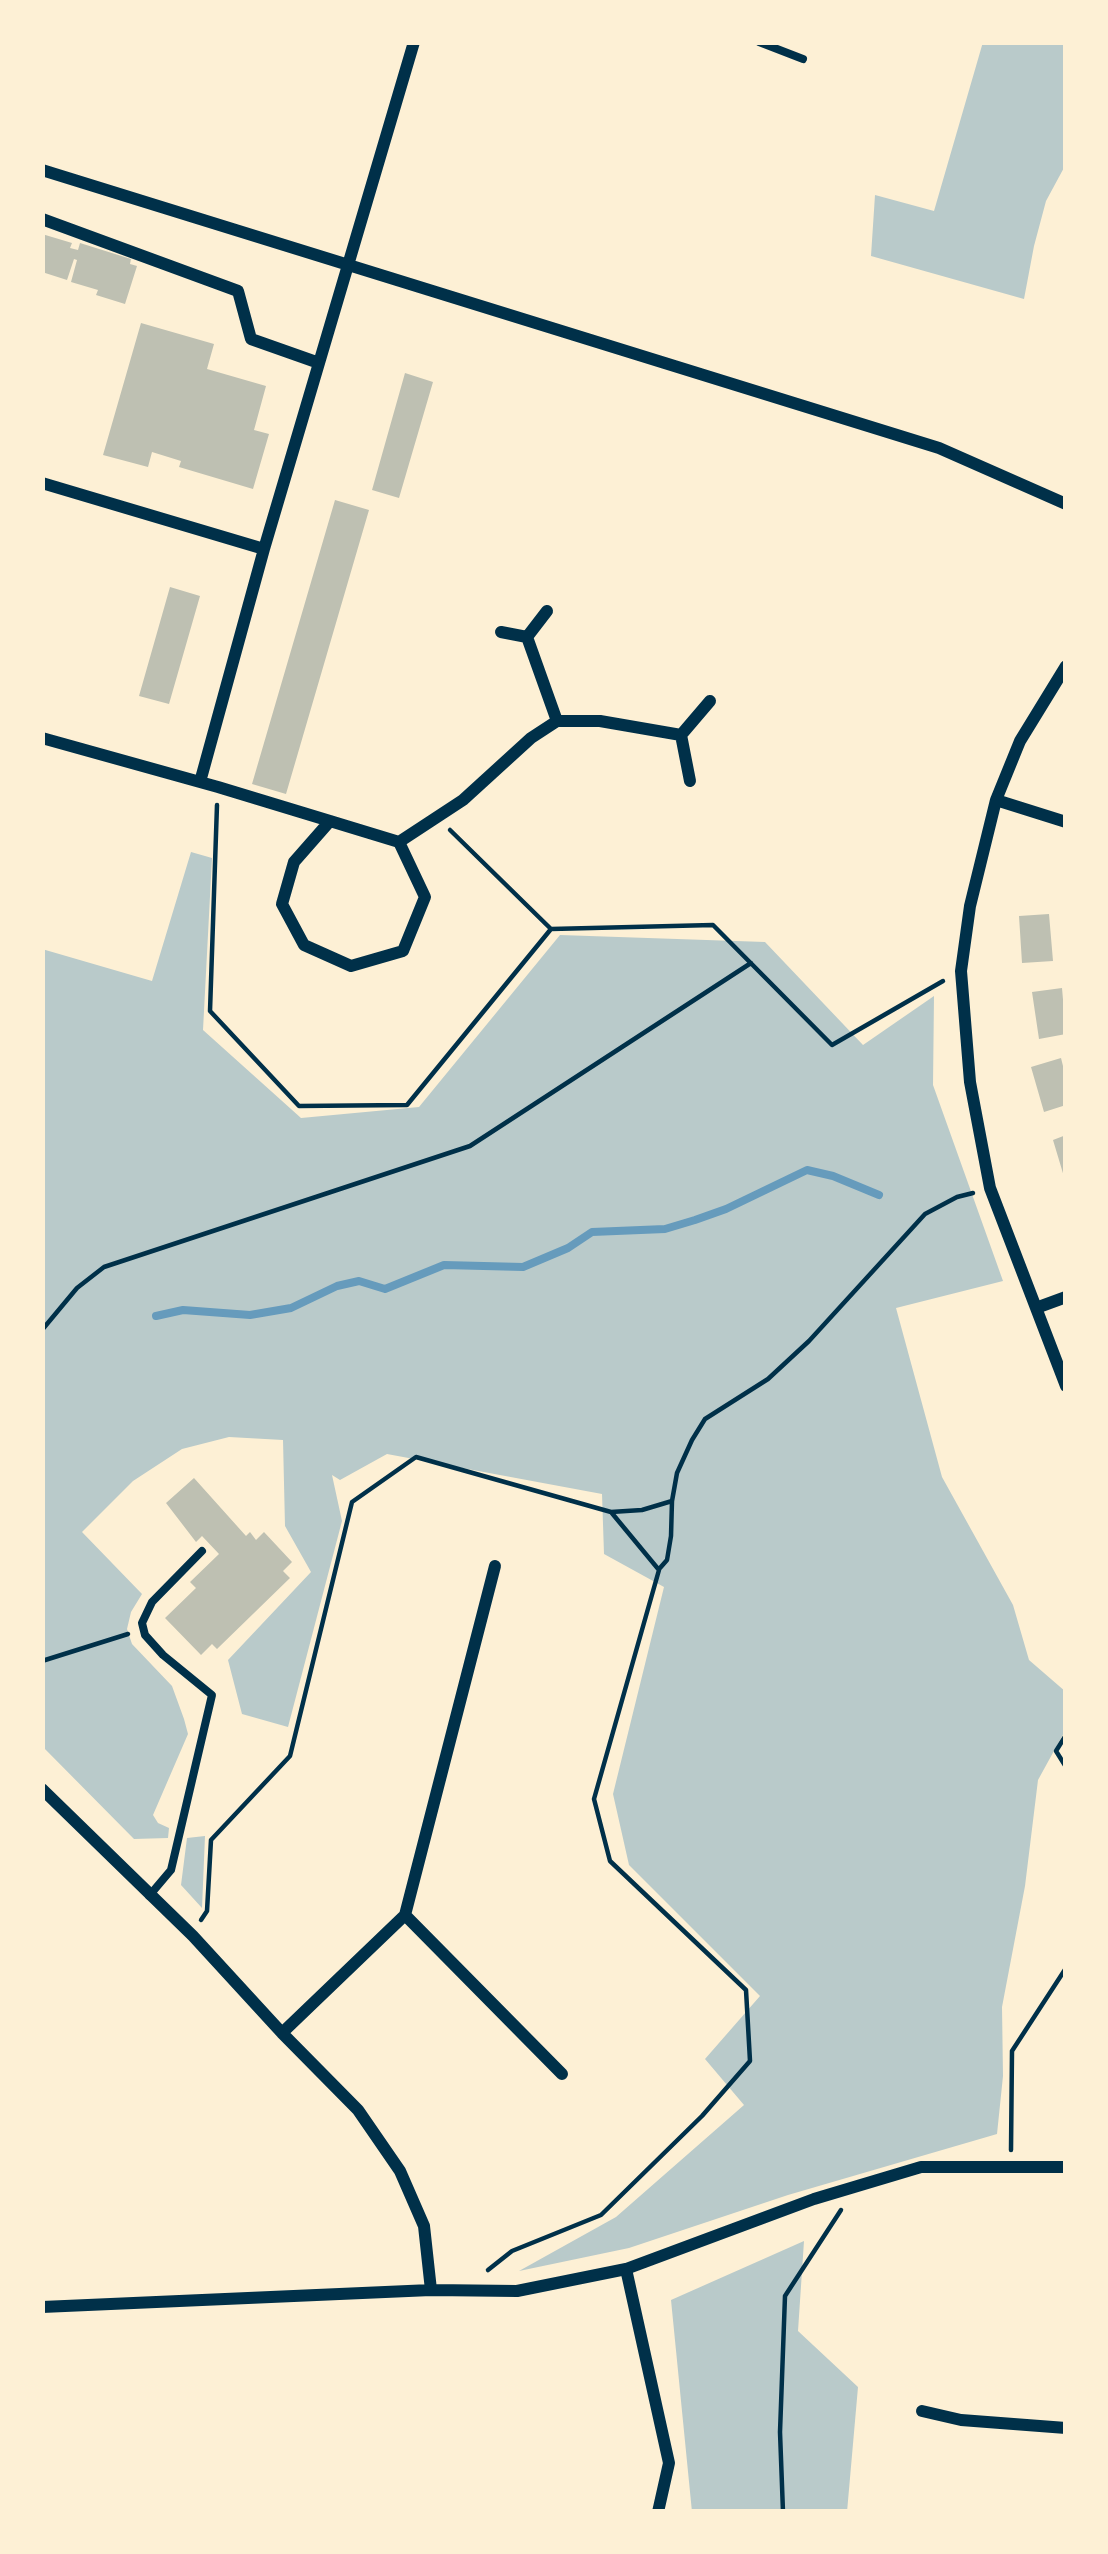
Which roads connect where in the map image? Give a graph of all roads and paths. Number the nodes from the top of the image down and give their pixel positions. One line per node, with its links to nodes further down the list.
1 (415, 42): 6 (street)
2 (759, 42): 3 (lane)
3 (803, 58)
4 (42, 170): 6 (street)
5 (42, 219): 7 (street)
6 (349, 263): 7 (street); 9 (street)
7 (319, 363): 10 (street)
8 (42, 483): 10 (street)
9 (1066, 504)
10 (264, 549): 20 (street)
11 (548, 611): 13 (street)
12 (501, 632): 13 (street)
13 (527, 637): 16 (street)
14 (1066, 666): 22 (street)
15 (710, 700): 17 (street)
16 (557, 721): 17 (street); 23 (street)
17 (681, 735): 19 (street)
18 (42, 737): 20 (street)
19 (690, 781)
20 (200, 782): 21 (street)
21 (218, 787): 24 (street); 27 (path)
22 (996, 800): 25 (street); 29 (street)
23 (437, 818): 26 (street); 27 (path)
24 (330, 821): 26 (street); 26 (street)
25 (1066, 823)
26 (399, 842)
27 (551, 928): 28 (path)
28 (751, 963): 29 (path); 33 (path)
29 (961, 971): 30 (street)
30 (991, 1189): 32 (street); 35 (path)
31 (1066, 1298): 32 (street)
32 (1036, 1308): 34 (street)
33 (42, 1330)
34 (1066, 1386)
35 (672, 1501): 36 (path); 39 (path)
36 (611, 1512): 39 (path); 47 (path)
37 (202, 1551): 40 (lane)
38 (495, 1566): 46 (street)
39 (659, 1570): 56 (path)
40 (145, 1635): 41 (path); 45 (lane)
41 (42, 1661)
42 (1066, 1735): 43 (path)
43 (1066, 1767)
44 (42, 1789): 45 (street)
45 (149, 1896): 47 (street)
46 (405, 1915): 49 (street); 50 (street)
47 (193, 1936): 49 (street)
48 (1066, 1969): 51 (path)
49 (282, 2033): 55 (street)
50 (562, 2074)
51 (1011, 2167): 52 (street); 53 (street)
52 (1066, 2167)
53 (843, 2190): 54 (street); 61 (path)
54 (626, 2269): 56 (street); 60 (street)
55 (431, 2290): 56 (street); 57 (street)
56 (461, 2291)
57 (42, 2307)
58 (922, 2410): 59 (street)
59 (1066, 2428)
60 (658, 2512)
61 (783, 2512)

